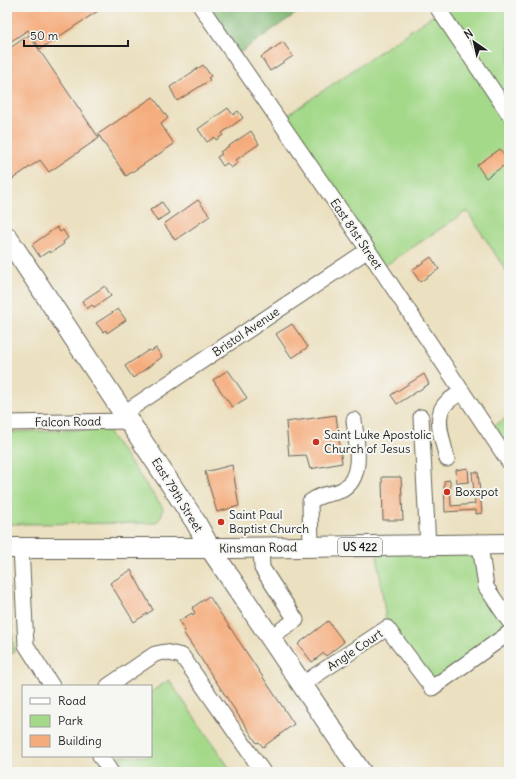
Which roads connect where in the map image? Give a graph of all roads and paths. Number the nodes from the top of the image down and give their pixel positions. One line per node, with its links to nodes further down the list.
1 (201, 7): 5 (street, East 81st Street)
2 (437, 7): 3 (street)
3 (509, 114)
4 (9, 243): 7 (main road, East 79th Street)
5 (368, 250): 6 (street, East 81st Street); 7 (street, Bristol Avenue)
6 (462, 392): 11 (street); 12 (street, East 81st Street)
7 (127, 417): 10 (street, Falcon Road); 18 (main road, East 79th Street)
8 (421, 417): 15 (street)
9 (354, 420): 16 (street)
10 (7, 423)
11 (447, 459)
12 (509, 462)
13 (509, 544): 14 (main road, Kinsman Road / US 422)
14 (480, 545): 15 (main road, Kinsman Road / US 422); 20 (street)
15 (428, 546): 16 (main road, Kinsman Road / US 422)
16 (311, 547): 19 (main road, Kinsman Road / US 422)
17 (14, 548): 18 (main road, Kinsman Road / US 422); 23 (street)
18 (210, 548): 19 (main road, Kinsman Road / US 422); 22 (main road, East 79th Street)
19 (261, 548): 22 (street)
20 (509, 621)
21 (509, 633): 25 (street, Angle Court)
22 (270, 637): 25 (main road, East 79th Street)
23 (51, 685)
24 (109, 685): 28 (street)
25 (302, 685): 29 (main road, East 79th Street)
26 (101, 757): 27 (street)
27 (111, 772)
28 (263, 772)
29 (361, 772)

